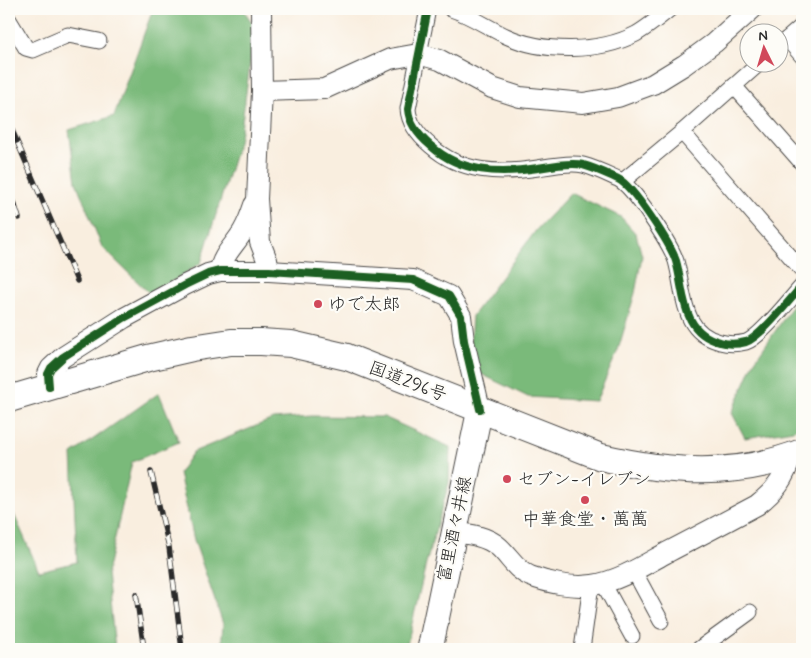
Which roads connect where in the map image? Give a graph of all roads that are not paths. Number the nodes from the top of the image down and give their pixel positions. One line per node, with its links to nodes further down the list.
1 (261, 9): 15 (street)
2 (428, 9): 11 (street)
3 (451, 9): 4 (street)
4 (670, 9)
5 (752, 9): 11 (street)
6 (9, 20): 9 (street)
7 (802, 26): 8 (street)
8 (788, 39)
9 (98, 41)
10 (788, 46): 12 (street)
11 (418, 54): 15 (street); 18 (street)
12 (802, 56)
13 (750, 72): 14 (street)
14 (734, 86): 16 (street); 17 (street)
15 (262, 91): 19 (street)
16 (682, 132): 18 (street); 20 (street)
17 (802, 163)
18 (622, 181): 23 (street)
19 (257, 199): 21 (street); 22 (street)
20 (802, 270)
21 (220, 271): 22 (street); 24 (street)
22 (269, 271): 26 (street)
23 (802, 286)
24 (49, 386): 25 (highway, 国道296号); 26 (highway, 国道296号)
25 (9, 399)
26 (480, 409): 27 (highway, 国道296号); 28 (main road, 富里酒々井線)
27 (797, 454): 29 (street)
28 (453, 532): 30 (street); 34 (main road, 富里酒々井線)
29 (634, 570): 30 (street); 32 (street)
30 (597, 584): 33 (street); 35 (street)
31 (750, 612): 36 (street)
32 (661, 621)
33 (632, 636)
34 (430, 649)
35 (582, 649)
36 (699, 649)

